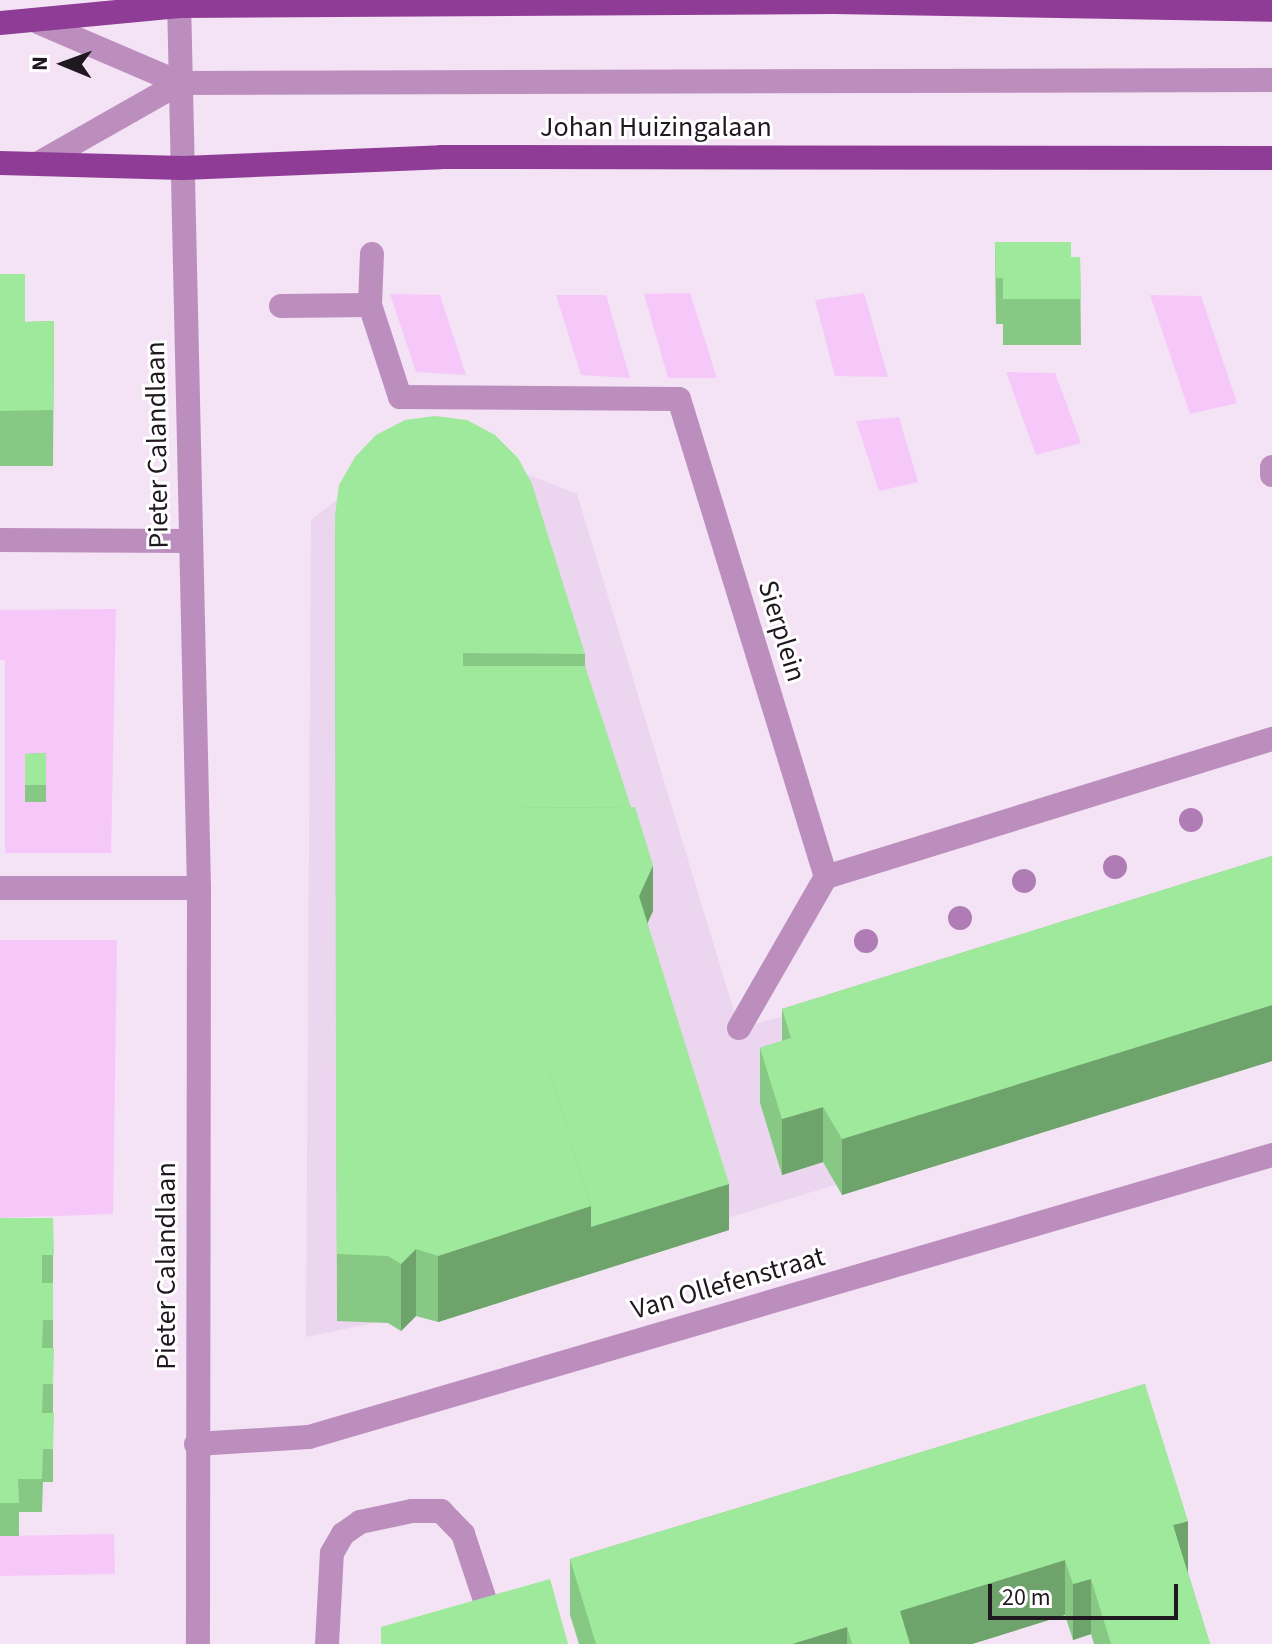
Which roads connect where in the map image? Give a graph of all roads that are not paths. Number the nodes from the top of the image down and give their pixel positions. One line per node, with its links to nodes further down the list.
1 (179, 3): 2 (main road, Johan Huizingalaan); 4 (main road, Johan Huizingalaan); 6 (street, Pieter Calandlaan)
2 (1272, 10)
3 (0, 23): 4 (main road, Johan Huizingalaan)
4 (40, 23): 6 (street, Johan Huizingalaan)
5 (1272, 80): 6 (street, Johan Huizingalaan)
6 (180, 83): 9 (street, Johan Huizingalaan); 10 (street, Pieter Calandlaan)
7 (1272, 158): 10 (main road, Johan Huizingalaan)
8 (0, 163): 9 (main road, Johan Huizingalaan)
9 (39, 163): 10 (main road, Johan Huizingalaan)
10 (183, 168): 17 (street, Pieter Calandlaan)
11 (372, 254): 12 (street)
12 (370, 305): 13 (street); 19 (street, Sierplein)
13 (281, 306)
14 (1272, 467): 15 (street)
15 (1272, 475)
16 (0, 540): 17 (street)
17 (188, 541): 21 (street, Pieter Calandlaan)
18 (1272, 739): 19 (street)
19 (826, 877): 22 (street)
20 (0, 888): 21 (street)
21 (199, 888): 24 (street, Pieter Calandlaan)
22 (739, 1028)
23 (1272, 1155): 24 (street, Van Ollefenstraat)
24 (196, 1444): 26 (street, Pieter Calandlaan)
25 (498, 1640): 27 (street)
26 (198, 1644)
27 (327, 1644)

